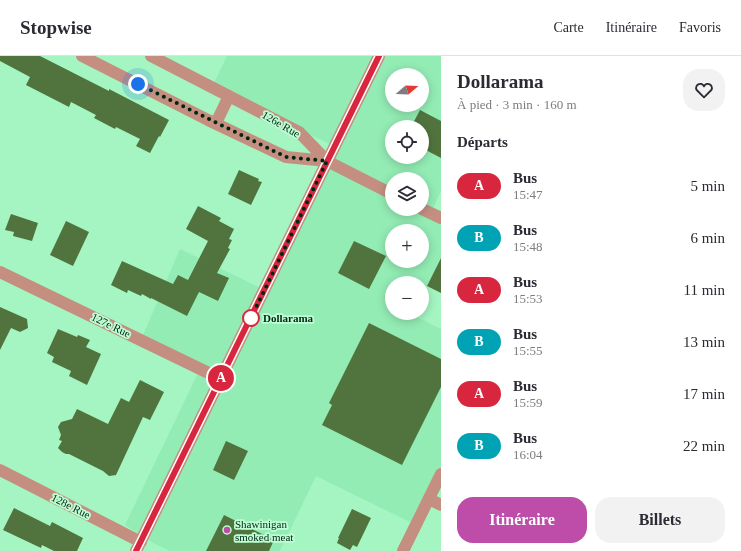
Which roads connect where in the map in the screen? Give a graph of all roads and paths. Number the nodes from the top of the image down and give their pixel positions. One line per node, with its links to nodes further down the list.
1 (82, 56): 5 (street, 126e Rue)
2 (151, 56): 4 (street, 126e Rue)
3 (379, 56): 6 (street)
4 (229, 96): 5 (street); 6 (street, 126e Rue)
5 (216, 123): 6 (street, 126e Rue)
6 (327, 161): 7 (street, 126e Rue); 11 (street)
7 (385, 190)
8 (429, 212): 9 (street)
9 (441, 218)
10 (0, 272): 11 (street, 127e Rue)
11 (221, 379): 16 (street)
12 (0, 470): 16 (street, 128e Rue)
13 (441, 474): 14 (street)
14 (429, 499): 15 (street); 17 (street)
15 (441, 505)
16 (139, 546)
17 (403, 551)

